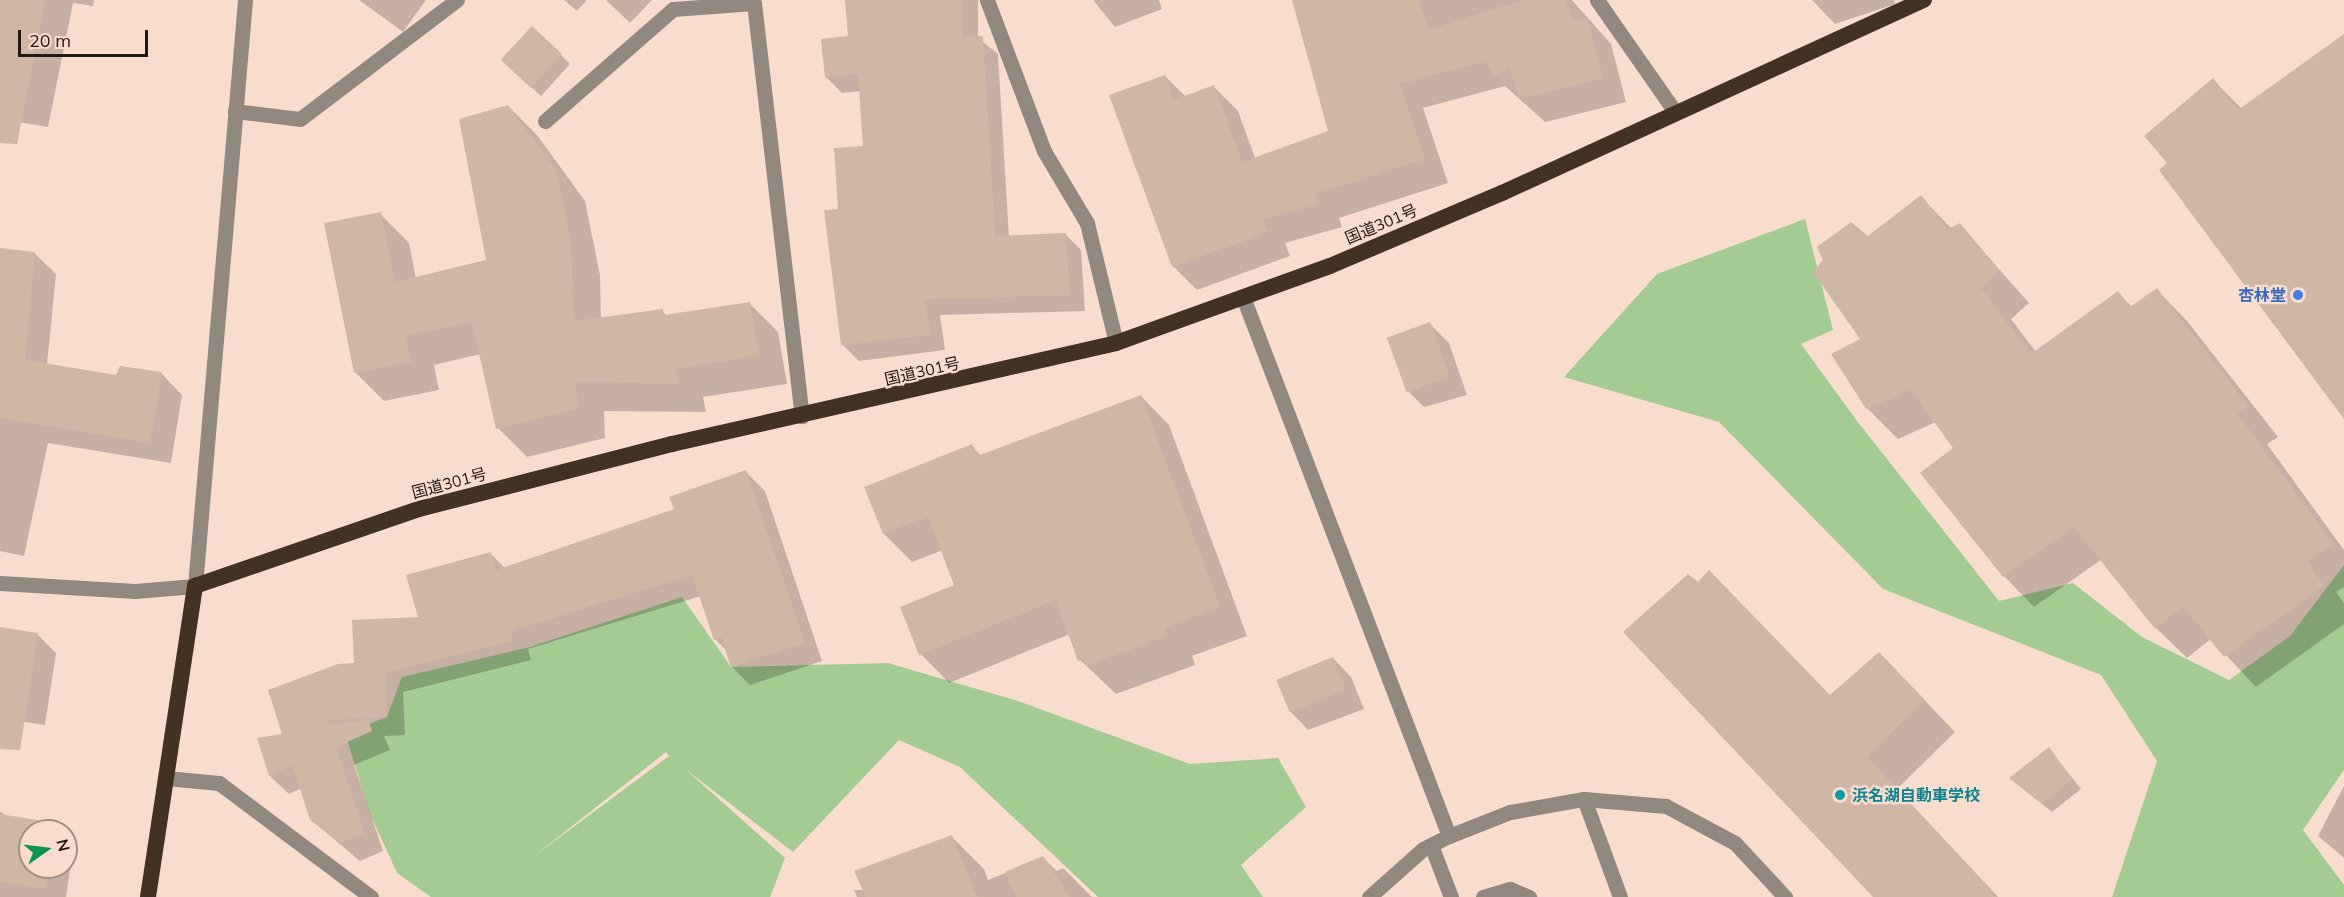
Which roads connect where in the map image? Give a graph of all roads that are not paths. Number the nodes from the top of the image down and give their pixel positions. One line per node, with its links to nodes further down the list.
1 (245, 0): 6 (street)
2 (457, 0): 6 (street)
3 (987, 0): 10 (street)
4 (1597, 0): 7 (street)
5 (1923, 0): 7 (highway, 国道301号)
6 (235, 111): 13 (street)
7 (1675, 112): 9 (highway, 国道301号)
8 (545, 121): 11 (street)
9 (1243, 297): 10 (highway, 国道301号); 16 (street)
10 (1116, 343): 11 (highway, 国道301号)
11 (801, 416): 13 (highway, 国道301号)
12 (0, 583): 13 (street)
13 (195, 586): 14 (highway)
14 (166, 778): 18 (highway); 19 (street)
15 (1584, 799): 16 (street); 24 (street); 25 (street)
16 (1449, 836): 17 (street)
17 (1431, 845): 20 (street); 21 (street)
18 (148, 897)
19 (371, 897)
20 (1369, 897)
21 (1451, 897)
22 (1482, 897): 23 (street)
23 (1529, 897)
24 (1620, 897)
25 (1785, 897)

